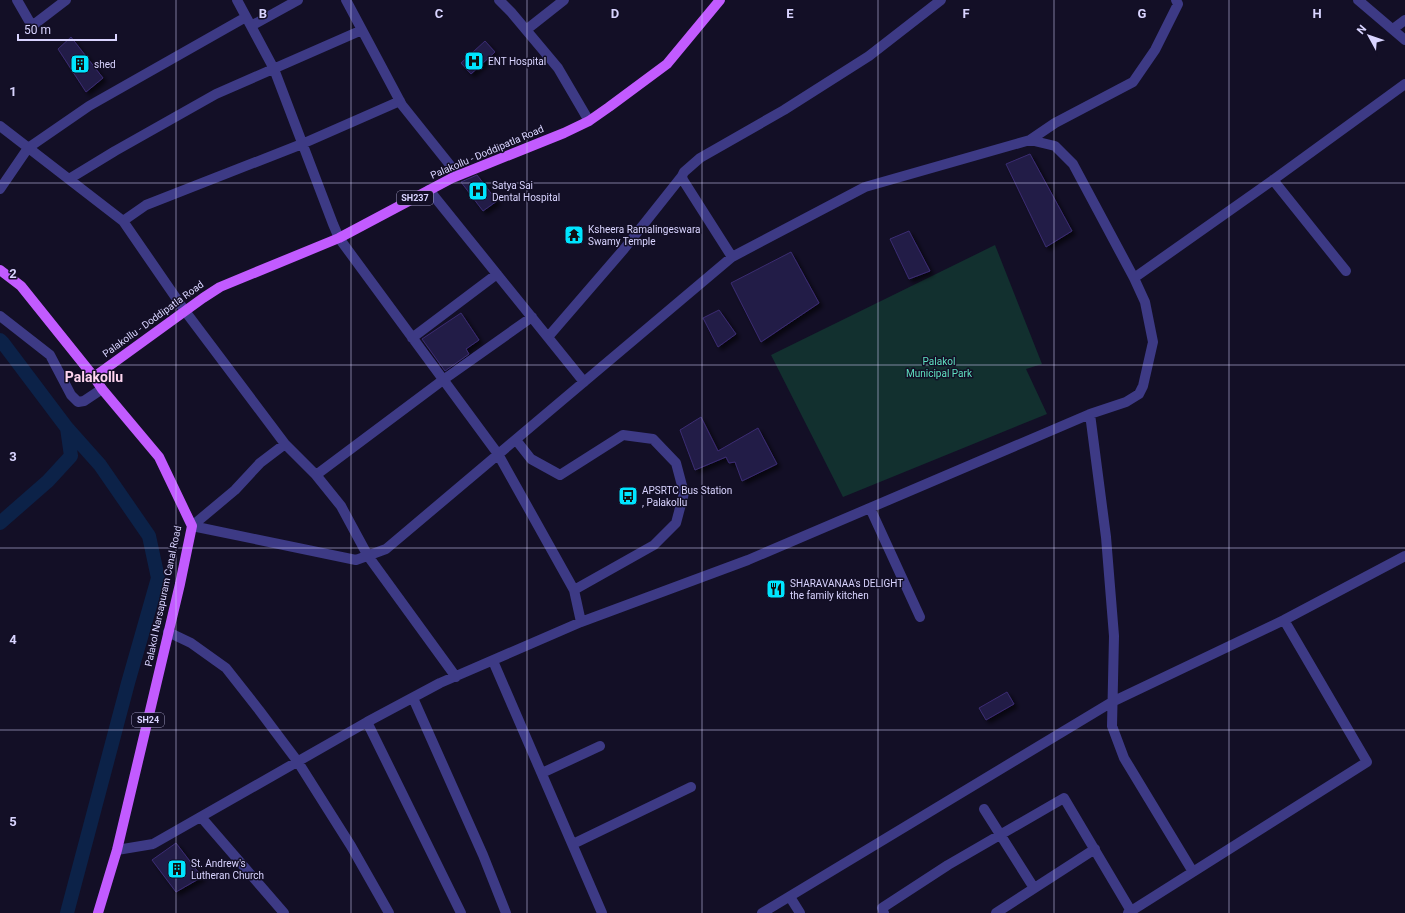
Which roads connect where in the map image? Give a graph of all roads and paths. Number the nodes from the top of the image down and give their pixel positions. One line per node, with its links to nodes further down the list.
1 (17, 0): 2 (street)
2 (66, 0)
3 (237, 0): 13 (street)
4 (298, 0): 13 (street)
5 (346, 0): 15 (street)
6 (499, 0): 16 (street)
7 (564, 0): 16 (street)
8 (720, 0): 21 (main road, Palakollu - Doddipatla Road / SH237)
9 (941, 0): 27 (street)
10 (1176, 0): 23 (street)
11 (1358, 0): 14 (street)
12 (1405, 20): 14 (street)
13 (249, 21): 18 (street); 25 (street)
14 (1393, 29): 17 (street)
15 (362, 30): 18 (street); 20 (street)
16 (526, 30): 21 (street)
17 (1405, 40)
18 (274, 69): 24 (street); 28 (street)
19 (1405, 84): 29 (street)
20 (400, 101): 24 (street); 26 (street)
21 (589, 121): 26 (main road, Palakollu - Doddipatla Road / SH237)
22 (0, 126): 25 (street)
23 (1030, 140): 34 (street); 38 (street)
24 (302, 144): 32 (street); 33 (street)
25 (28, 148): 28 (street); 30 (street)
26 (458, 175): 31 (main road, Palakollu - Doddipatla Road / SH237)
27 (682, 176): 34 (street); 42 (street)
28 (69, 179): 32 (street)
29 (1273, 180): 36 (street); 38 (street)
30 (0, 189)
31 (429, 190): 33 (main road, Palakollu - Doddipatla Road / SH237); 37 (street)
32 (123, 221): 39 (street)
33 (339, 238): 39 (main road, Palakollu - Doddipatla Road / SH237); 43 (street)
34 (732, 257): 46 (street)
35 (0, 270): 44 (main road, Palakol Narsapuram Canal Road)
36 (1346, 271)
37 (497, 274): 41 (street); 43 (street)
38 (1134, 278): 48 (street)
39 (185, 311): 44 (main road, Palakollu - Doddipatla Road / SH237); 50 (street)
40 (0, 316): 47 (street)
41 (532, 317): 42 (street); 45 (street)
42 (548, 337): 46 (street)
43 (412, 338): 45 (street)
44 (94, 377): 47 (main road, Palakol Narsapuram Canal Road)
45 (443, 380): 51 (street); 52 (street)
46 (584, 382): 49 (street)
47 (102, 388): 54 (main road, Palakol Narsapuram Canal Road)
48 (1090, 414): 53 (street); 65 (street)
49 (516, 440): 51 (street); 57 (street)
50 (285, 444): 52 (street); 54 (street)
51 (498, 454): 55 (street); 57 (street)
52 (316, 475): 55 (street)
53 (870, 508): 58 (street); 60 (street)
54 (192, 526): 55 (street); 61 (main road, Palakol Narsapuram Canal Road / SH24)
55 (368, 556): 63 (street)
56 (1405, 556): 59 (street)
57 (574, 590): 60 (street)
58 (920, 617)
59 (1284, 620): 65 (street); 77 (street)
60 (581, 622): 62 (street)
61 (168, 632): 68 (street); 76 (main road, Palakol Narsapuram Canal Road / SH24)
62 (493, 661): 63 (street); 69 (street)
63 (456, 677): 64 (street)
64 (413, 698): 66 (street); 85 (street)
65 (1112, 702): 77 (street); 79 (street)
66 (368, 722): 68 (street); 84 (street)
67 (600, 746): 69 (street)
68 (298, 762): 72 (street); 83 (street)
69 (542, 773): 74 (street)
70 (691, 787): 74 (street)
71 (984, 809): 73 (street)
72 (201, 817): 76 (street); 82 (street)
73 (1000, 835): 75 (street); 78 (street); 89 (street)
74 (573, 844): 86 (street)
75 (1095, 849): 78 (street); 80 (street)
76 (118, 850): 81 (main road, Palakol Narsapuram Canal Road / SH24)
77 (1193, 872): 80 (street)
78 (1034, 888): 90 (street)
79 (790, 897): 87 (street); 88 (street)
80 (1130, 912)
81 (98, 913)
82 (284, 913)
83 (389, 913)
84 (461, 913)
85 (506, 913)
86 (602, 913)
87 (762, 913)
88 (800, 913)
89 (884, 913)
90 (996, 913)

